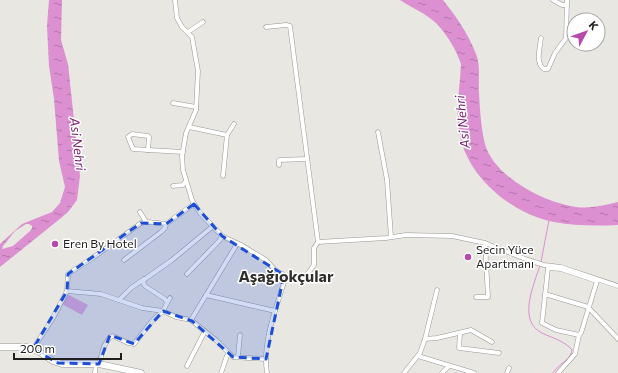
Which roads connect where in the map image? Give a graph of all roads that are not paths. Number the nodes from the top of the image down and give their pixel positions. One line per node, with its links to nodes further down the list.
1 (175, 0): 6 (street)
2 (553, 0): 3 (street)
3 (567, 2): 7 (street)
4 (203, 22): 6 (street)
5 (266, 27): 16 (street)
6 (188, 32): 9 (street)
7 (540, 38)
8 (173, 103): 9 (street)
9 (196, 108): 11 (street)
10 (234, 124): 13 (street)
11 (189, 127): 13 (street); 15 (street)
12 (378, 132): 27 (street)
13 (227, 135): 18 (street)
14 (148, 150): 14 (street); 15 (street)
15 (183, 152): 19 (street)
16 (307, 159): 17 (street); 28 (street)
17 (279, 166)
18 (223, 176)
19 (186, 182): 20 (street); 21 (street)
20 (173, 186)
21 (194, 204): 24 (street); 25 (street)
22 (140, 212): 23 (street)
23 (146, 222): 24 (street); 37 (street)
24 (166, 224): 31 (street)
25 (212, 227): 26 (street); 34 (street)
26 (222, 236): 30 (street); 32 (street)
27 (391, 237): 28 (street); 29 (street)
28 (318, 242): 33 (street)
29 (485, 243): 35 (street); 41 (street)
30 (237, 244): 33 (street); 39 (street)
31 (124, 260)
32 (187, 274)
33 (285, 278): 46 (street)
34 (145, 279): 42 (street); 43 (street)
35 (618, 286)
36 (437, 290): 52 (street)
37 (67, 291): 42 (street); 56 (street)
38 (546, 294): 44 (street); 44 (street); 51 (street)
39 (206, 295): 46 (street); 47 (street)
40 (170, 298): 43 (street)
41 (476, 298)
42 (119, 300): 45 (street)
43 (167, 303): 45 (street)
44 (588, 307): 51 (street); 53 (street)
45 (163, 311): 47 (street); 62 (street)
46 (275, 311): 61 (street)
47 (191, 320): 48 (street)
48 (205, 332): 57 (street); 63 (street)
49 (460, 333): 52 (street); 54 (street); 58 (street)
50 (240, 335): 60 (street)
51 (579, 335): 72 (street)
52 (425, 339): 59 (street)
53 (618, 339)
54 (492, 342)
55 (0, 347): 56 (street)
56 (33, 349): 62 (street)
57 (228, 353): 60 (street); 67 (street)
58 (499, 353)
59 (418, 356): 64 (street); 69 (street)
60 (238, 357): 61 (street)
61 (266, 359): 68 (street)
62 (97, 364): 65 (street); 66 (street)
63 (187, 366)
64 (449, 366): 70 (street); 71 (street)
65 (95, 373)
66 (141, 373)
67 (221, 373)
68 (267, 373)
69 (404, 373)
70 (442, 373)
71 (474, 373)
72 (558, 373)

